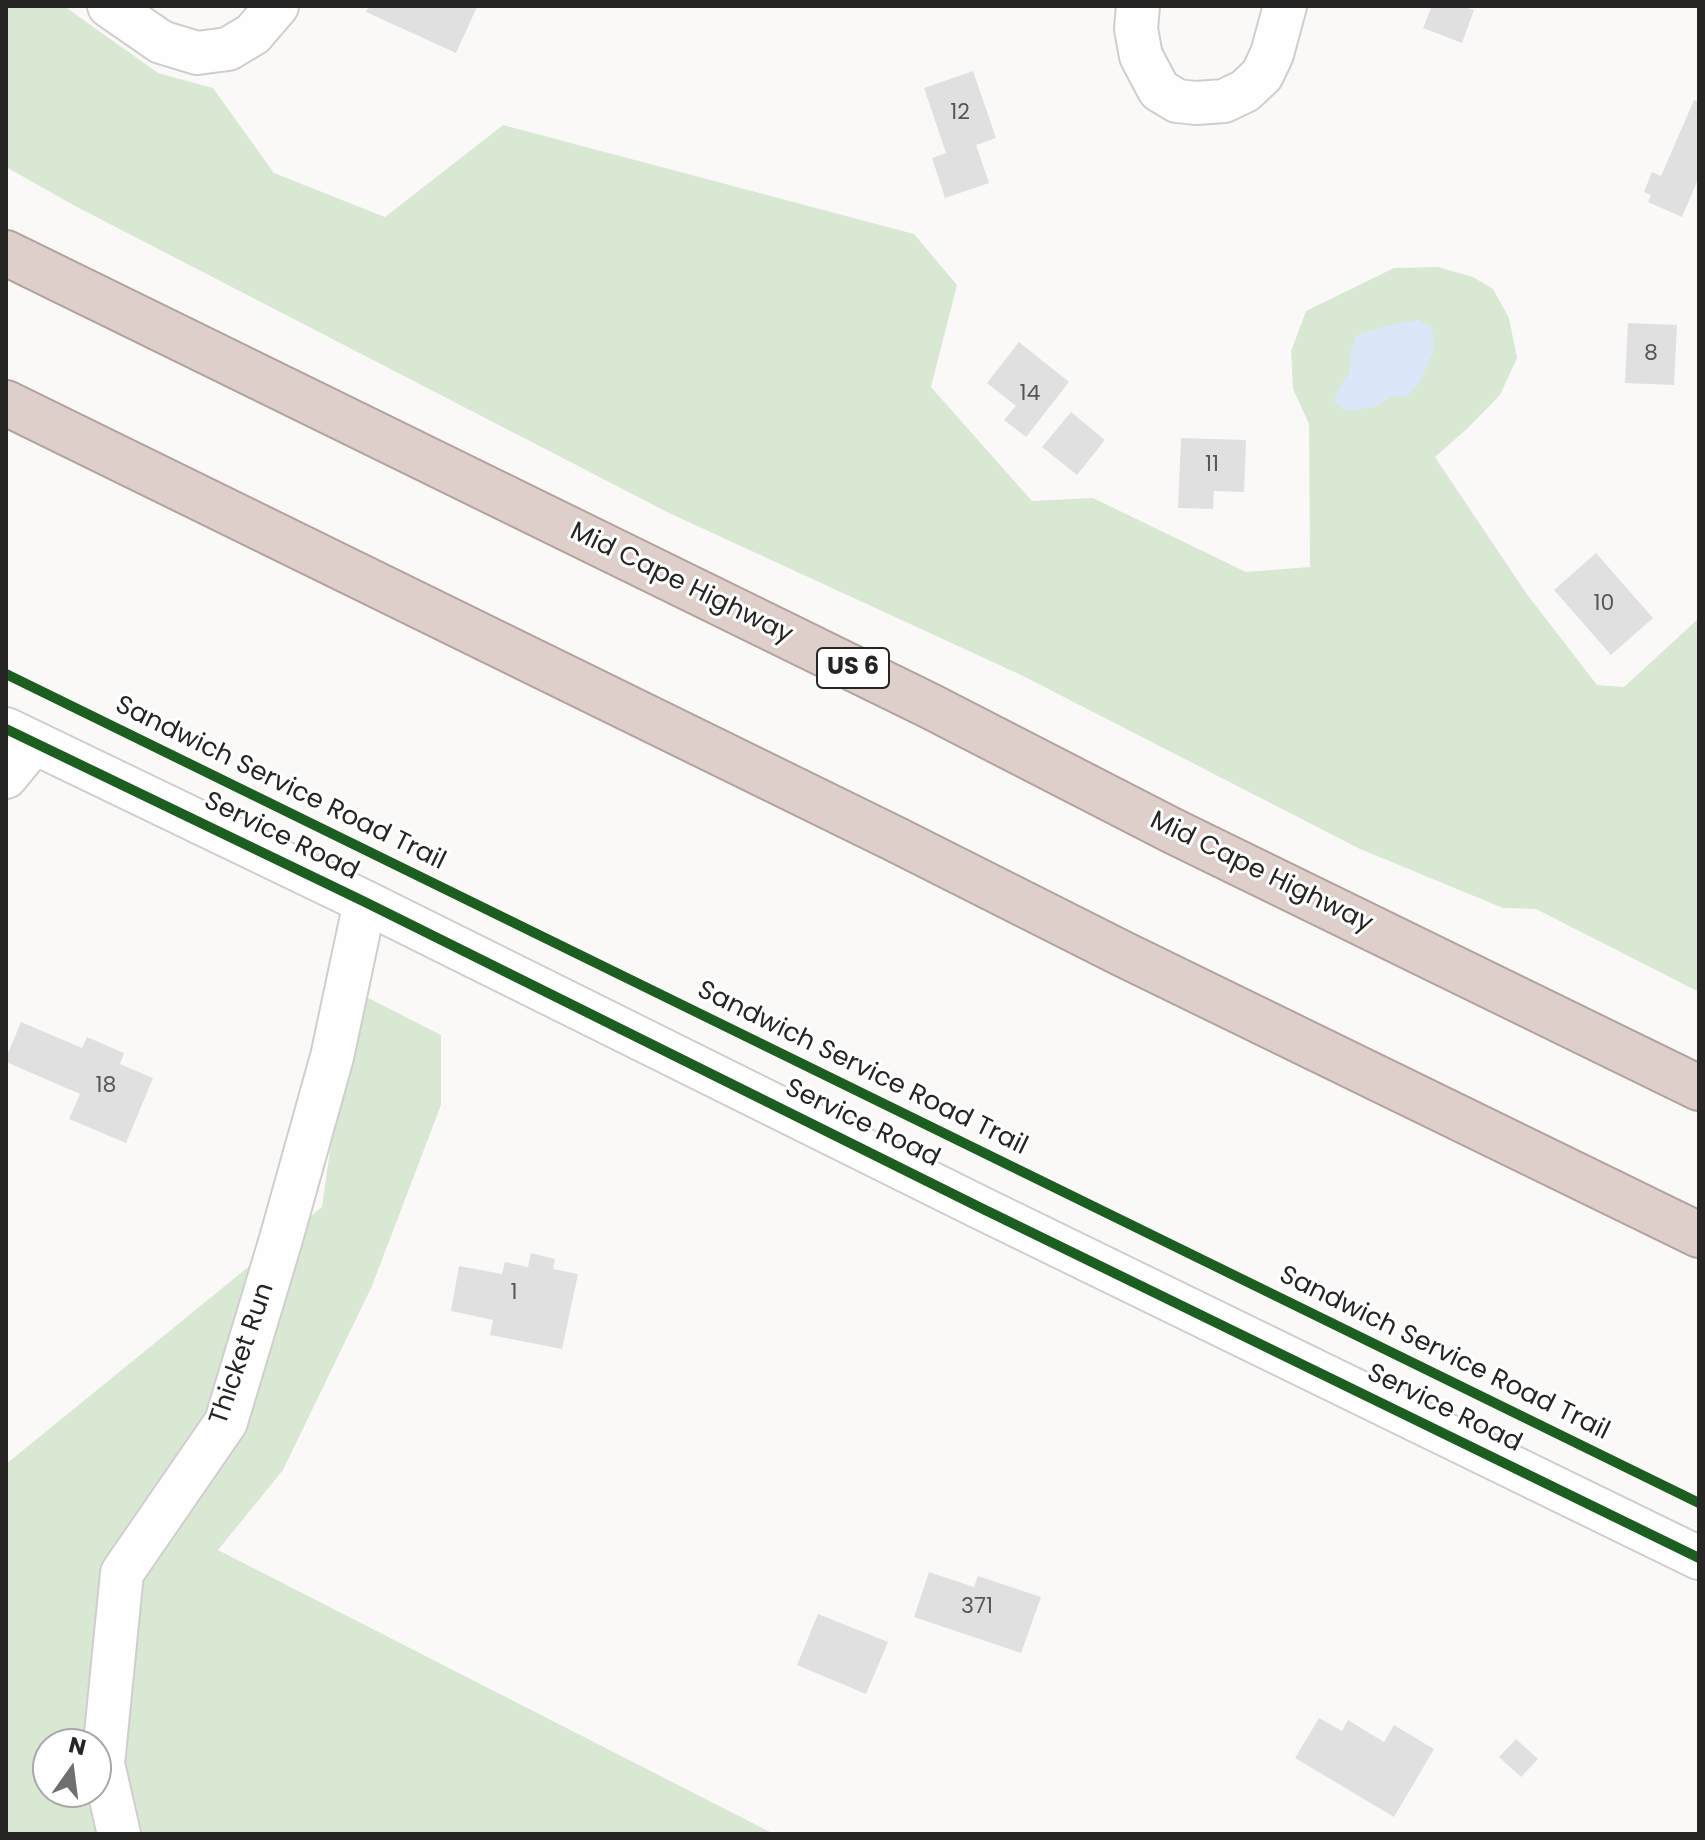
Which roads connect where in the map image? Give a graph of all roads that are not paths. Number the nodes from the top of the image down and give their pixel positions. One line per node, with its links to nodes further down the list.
1 (109, 6): 2 (street)
2 (277, 6)
3 (1138, 6): 4 (street)
4 (1285, 6)
5 (6, 253): 10 (highway, Mid Cape Highway / US 6)
6 (6, 403): 11 (highway)
7 (20, 736): 8 (street); 9 (street, Service Road)
8 (6, 777)
9 (365, 902): 12 (street, Service Road); 13 (street, Thicket Run)
10 (1699, 1088)
11 (1699, 1235)
12 (1699, 1558)
13 (119, 1834)

